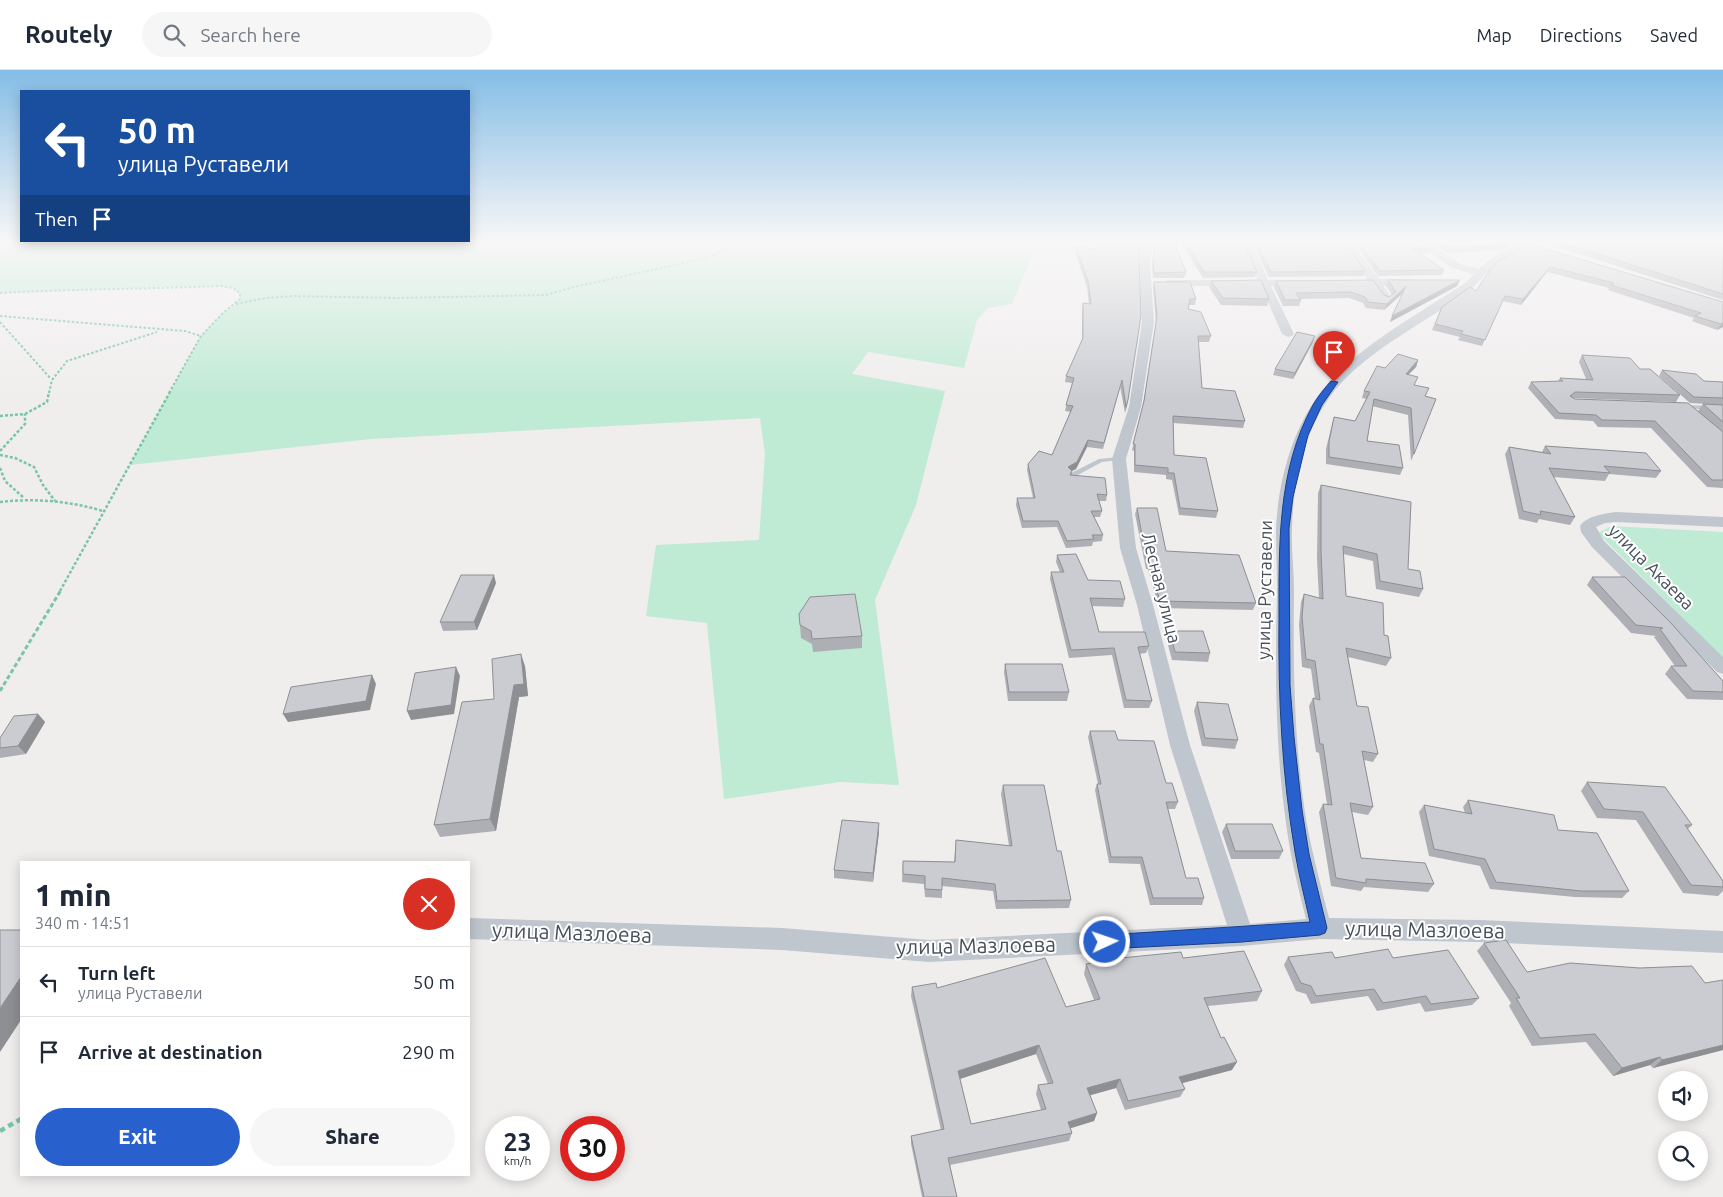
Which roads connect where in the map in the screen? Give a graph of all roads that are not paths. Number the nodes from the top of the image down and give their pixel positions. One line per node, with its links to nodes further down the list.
1 (1147, 295): 12 (street, Лесная улица)
2 (1271, 295): 6 (street)
3 (1384, 295): 5 (street)
4 (1452, 295): 16 (street, улица Руставели)
5 (1387, 298)
6 (1288, 334)
7 (1681, 401): 9 (lane)
8 (1670, 407): 9 (lane)
9 (1688, 407): 10 (lane); 11 (lane)
10 (1723, 408)
11 (1695, 414)
12 (1119, 459): 13 (lane); 18 (street, Лесная улица)
13 (1073, 474)
14 (1723, 522): 15 (street, улица Акаева)
15 (1723, 668)
16 (1320, 928): 18 (street, улица Мазлоева); 19 (street, улица Мазлоева)
17 (470, 929): 18 (street, улица Мазлоева)
18 (1242, 935)
19 (1723, 942)

